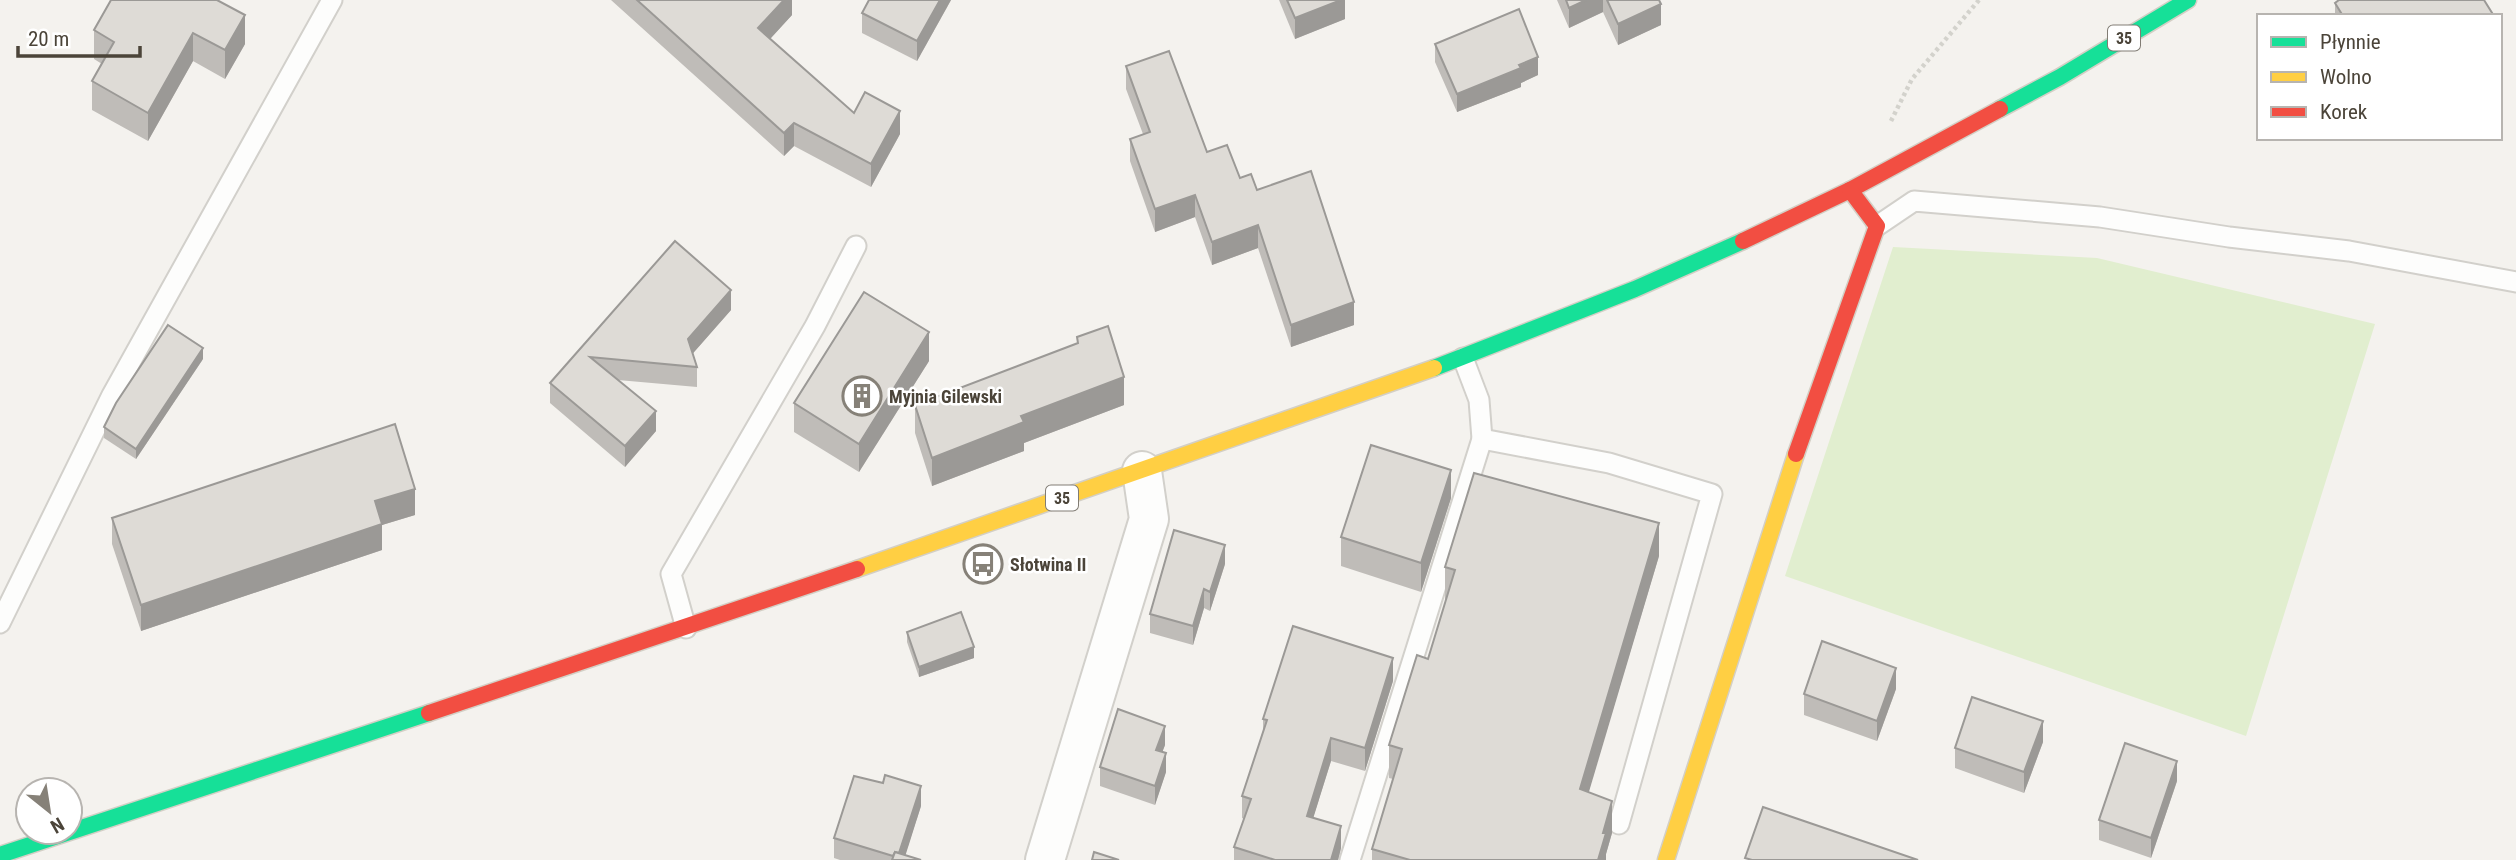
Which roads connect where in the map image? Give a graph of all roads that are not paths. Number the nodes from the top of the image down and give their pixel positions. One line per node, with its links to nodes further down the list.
1 (332, 0): 10 (lane)
2 (2188, 0): 3 (main road, 35)
3 (1850, 190): 4 (main road); 7 (main road, 35)
4 (1877, 226): 6 (lane); 16 (main road)
5 (856, 246): 11 (lane)
6 (2516, 282)
7 (1463, 358): 8 (lane); 9 (main road, 35)
8 (1482, 439): 12 (lane); 15 (lane)
9 (1142, 471): 11 (main road, 35); 14 (street)
10 (0, 623)
11 (686, 628): 13 (main road, 35)
12 (1619, 824)
13 (0, 855)
14 (1045, 860)
15 (1350, 860)
16 (1666, 860)

